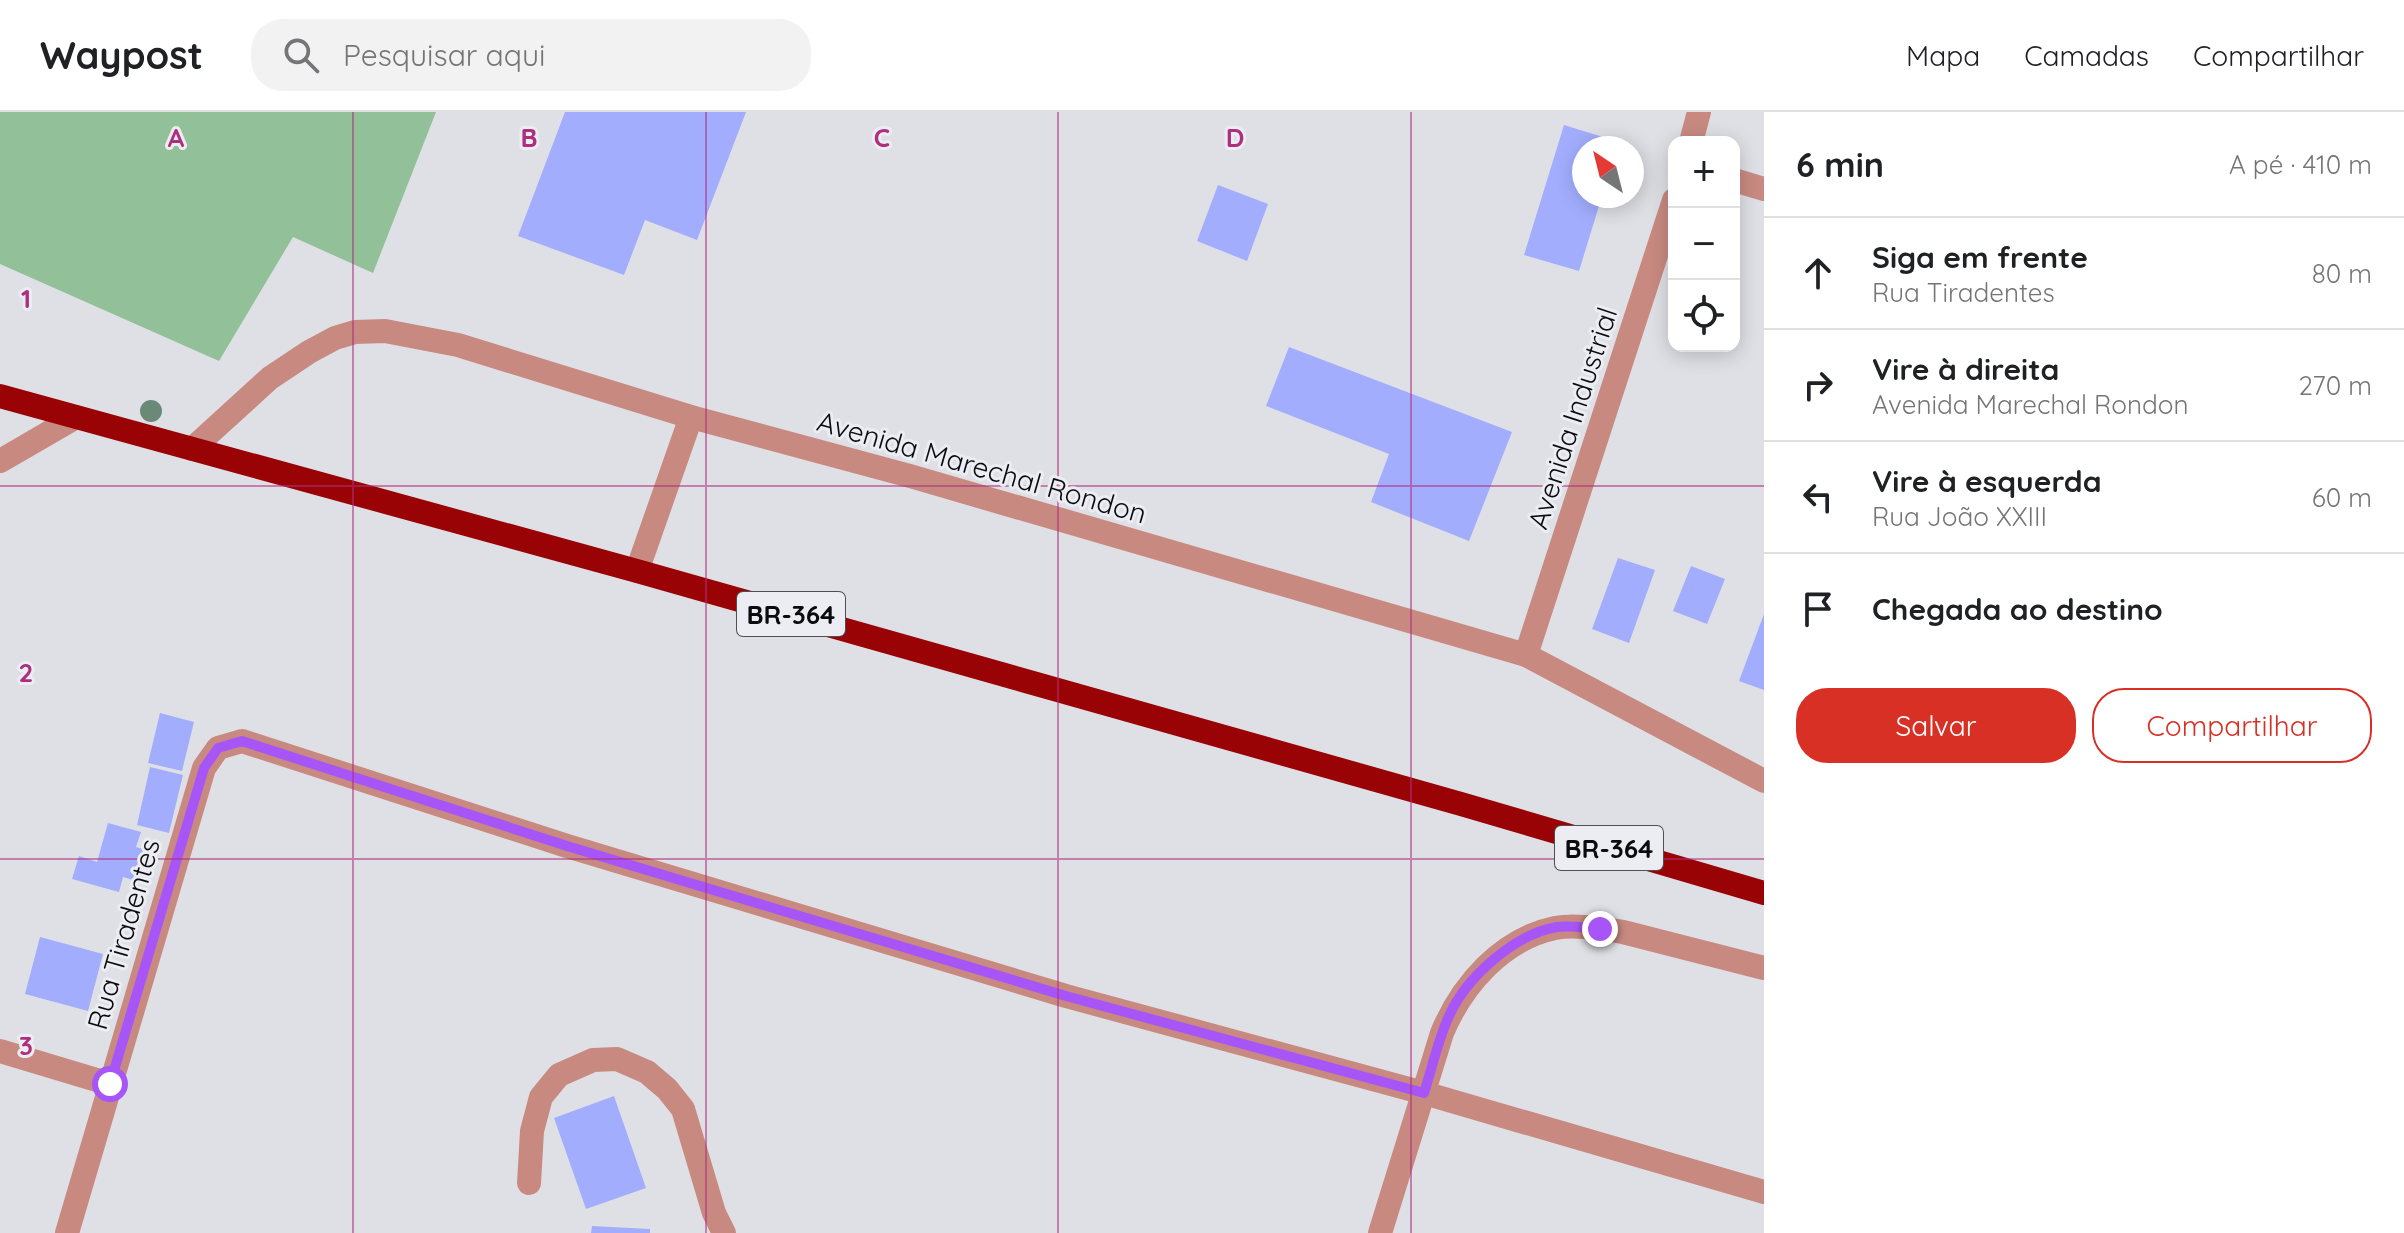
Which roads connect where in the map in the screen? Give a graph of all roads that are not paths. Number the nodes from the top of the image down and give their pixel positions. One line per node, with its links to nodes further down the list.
1 (1699, 112): 2 (street)
2 (1693, 136)
3 (1740, 182): 4 (street)
4 (1764, 189)
5 (1671, 208): 12 (street, Avenida Industrial)
6 (0, 396): 7 (highway, BR-364)
7 (76, 417): 9 (highway, BR-364); 10 (street)
8 (691, 417): 9 (street, Avenida Marechal Rondon); 11 (street); 12 (street, Avenida Marechal Rondon)
9 (192, 449): 11 (highway, BR-364)
10 (0, 461)
11 (637, 571): 14 (highway, BR-364)
12 (1526, 655): 13 (street, Avenida Marechal Rondon)
13 (1764, 781)
14 (1764, 893)
15 (1764, 968): 18 (street)
16 (0, 1051): 17 (street)
17 (110, 1084): 18 (street, Rua Tiradentes); 21 (street, Rua Tiradentes)
18 (1424, 1093): 20 (street); 23 (street)
19 (529, 1183): 22 (street)
20 (1764, 1192)
21 (67, 1233)
22 (724, 1233)
23 (1380, 1233)

